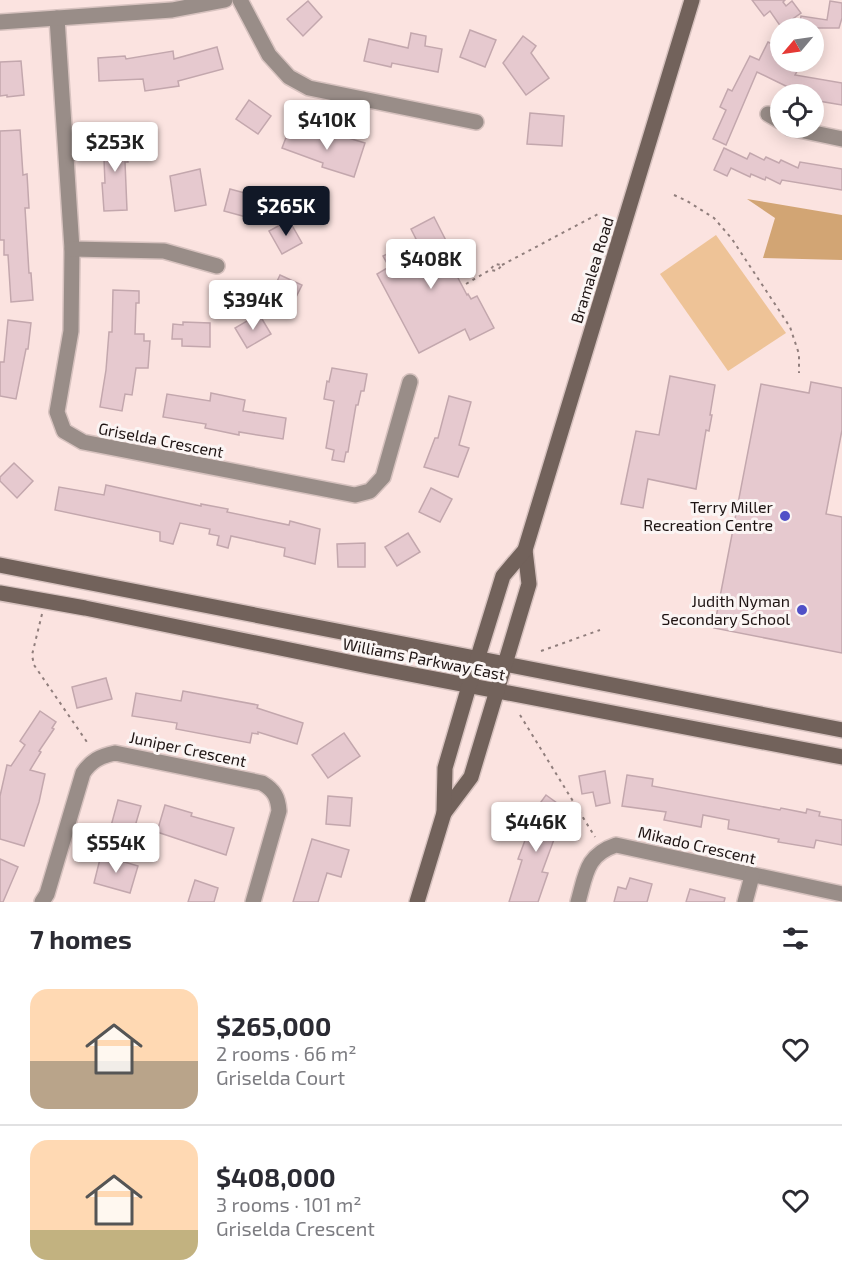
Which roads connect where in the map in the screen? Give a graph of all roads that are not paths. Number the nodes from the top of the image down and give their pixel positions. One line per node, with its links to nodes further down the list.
1 (225, 0): 4 (street)
2 (240, 0): 6 (street)
3 (692, 0): 12 (main road, Bramalea Road)
4 (57, 18): 5 (street); 9 (street, Griselda Crescent)
5 (0, 22)
6 (476, 122)
7 (824, 135): 8 (street)
8 (842, 139)
9 (72, 249): 10 (street); 11 (street, Griselda Crescent)
10 (217, 266)
11 (410, 382)
12 (525, 550): 15 (main road, Bramalea Road); 16 (main road, Bramalea Road)
13 (0, 566): 15 (main road, Williams Parkway East)
14 (0, 593): 17 (main road, Williams Parkway East)
15 (478, 660): 16 (main road, Williams Parkway East); 17 (main road, Bramalea Road)
16 (504, 665): 18 (main road, Bramalea Road); 19 (main road, Williams Parkway East)
17 (469, 686): 18 (main road, Williams Parkway East); 21 (main road, Bramalea Road)
18 (497, 691): 20 (main road, Williams Parkway East); 21 (main road, Bramalea Road)
19 (842, 730)
20 (842, 757)
21 (444, 813): 26 (main road, Bramalea Road)
22 (752, 876): 23 (street, Mikado Crescent); 27 (street, Mikado Crescent); 28 (street)
23 (842, 894)
24 (42, 902): 25 (street, Juniper Crescent)
25 (253, 902)
26 (417, 902)
27 (578, 902)
28 (745, 902)

